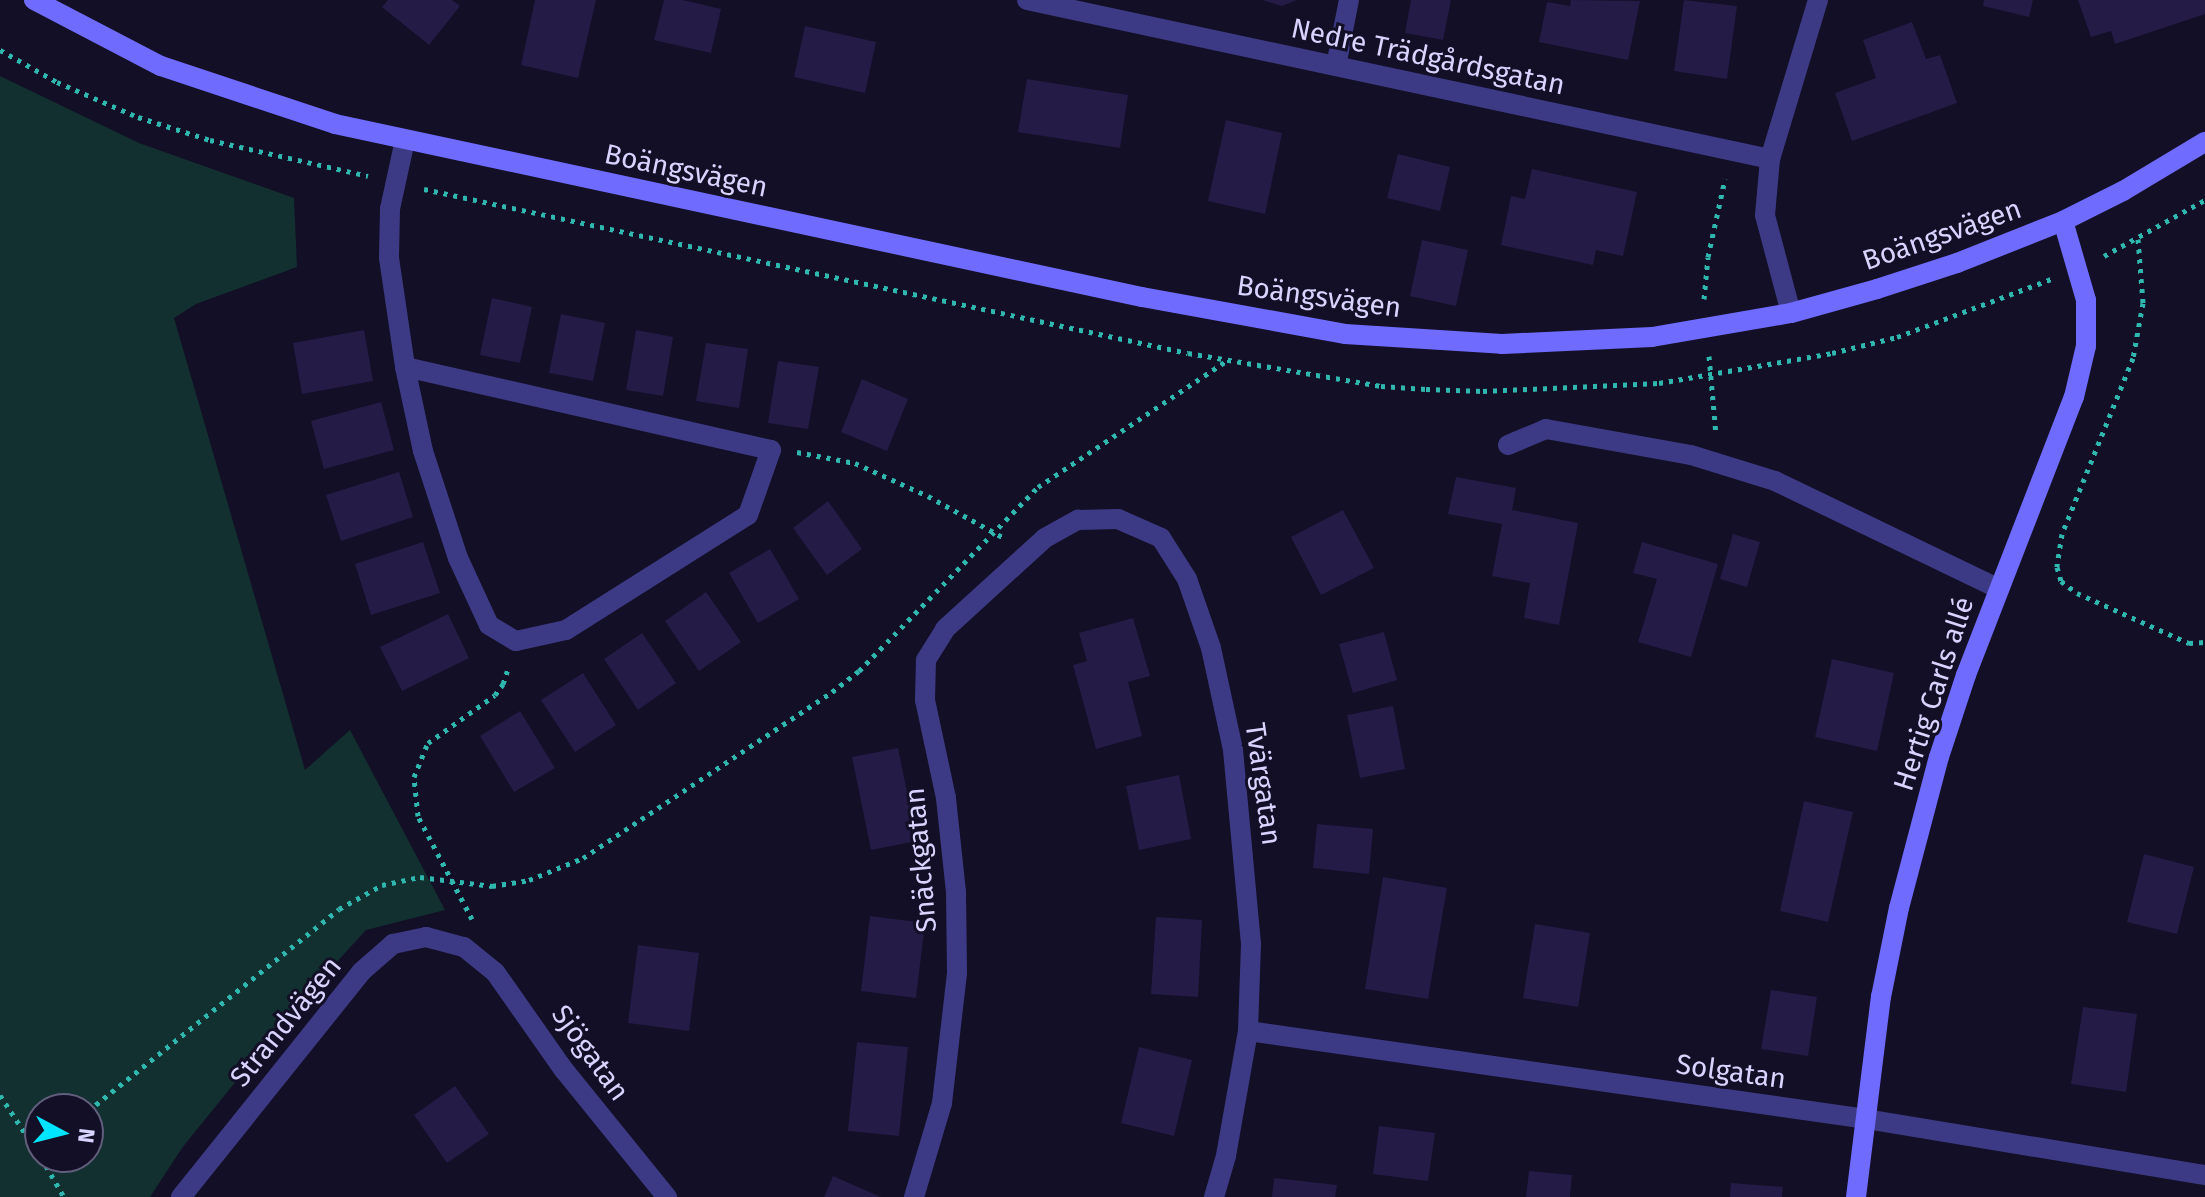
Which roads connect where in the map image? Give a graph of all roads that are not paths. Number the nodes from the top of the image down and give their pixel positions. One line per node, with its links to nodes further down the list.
1 (34, 0): 6 (street, Boängsvägen)
2 (1027, 0): 5 (street, Nedre Trädgårdsgatan)
3 (1349, 0): 5 (street)
4 (1818, 0): 8 (street)
5 (1336, 66): 8 (street, Nedre Trädgårdsgatan)
6 (405, 140): 10 (street, Boängsvägen); 11 (street)
7 (2205, 142): 9 (street, Boängsvägen)
8 (1770, 159): 10 (street)
9 (2063, 221): 10 (street, Boängsvägen); 14 (street, Hertig Carls allé)
10 (1791, 313)
11 (405, 367): 11 (street)
12 (1508, 445): 14 (street)
13 (1027, 554): 16 (street, Tvärgatan); 21 (street, Snäckgatan)
14 (1999, 589): 17 (street, Hertig Carls allé)
15 (470, 952): 19 (street, Strandvägen); 20 (street, Sjögatan)
16 (1248, 1031): 17 (street, Solgatan); 22 (street, Tvärgatan)
17 (1866, 1119): 18 (street, Solgatan); 23 (street, Hertig Carls allé)
18 (2205, 1175)
19 (181, 1197)
20 (667, 1197)
21 (914, 1197)
22 (1214, 1197)
23 (1856, 1197)

